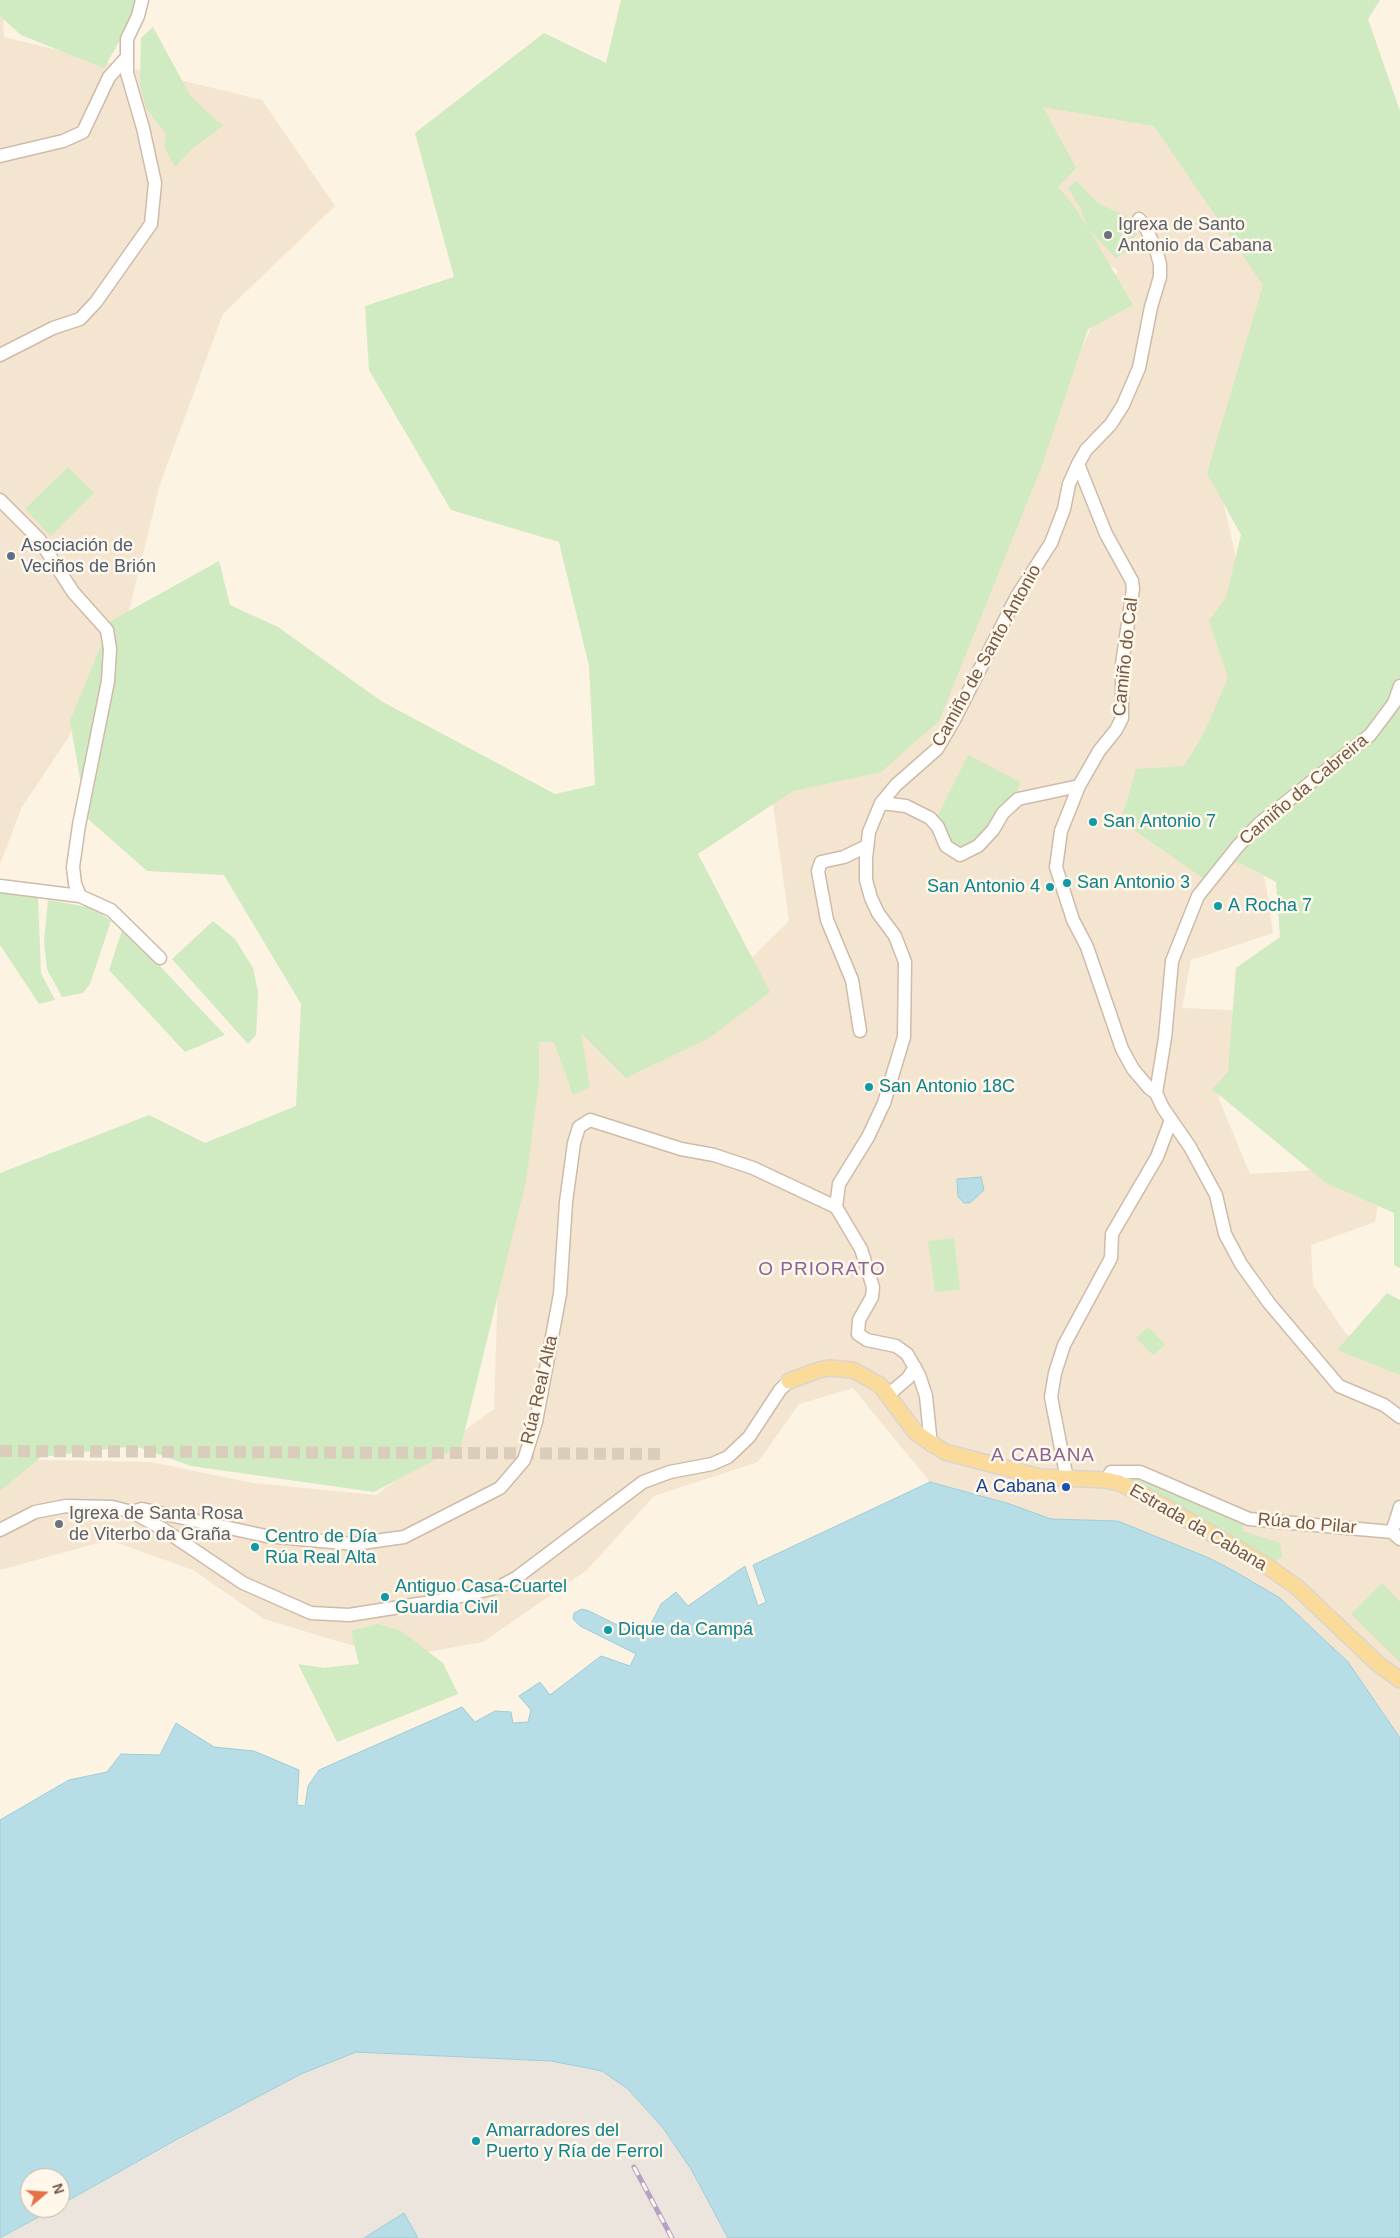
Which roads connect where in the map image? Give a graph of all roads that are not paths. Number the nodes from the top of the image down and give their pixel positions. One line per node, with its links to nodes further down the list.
1 (142, 0): 2 (street)
2 (127, 57): 3 (street); 5 (street)
3 (0, 156)
4 (1139, 220): 6 (street, Camiño de Santo Antonio)
5 (0, 355)
6 (1078, 464): 9 (street, Camiño do Cal); 10 (street, Camiño de Santo Antonio)
7 (0, 500): 13 (street)
8 (1400, 686): 16 (street, Camiño da Cabreira)
9 (1079, 786): 10 (street); 16 (street, Camiño do Cal)
10 (881, 803): 11 (street, Camiño de Santo Antonio)
11 (867, 846): 15 (street); 18 (street, Camiño de Santo Antonio)
12 (0, 886): 13 (street)
13 (80, 896): 14 (street)
14 (160, 958)
15 (860, 1031)
16 (1156, 1093): 17 (street)
17 (1171, 1120): 22 (street); 24 (street)
18 (836, 1207): 19 (street); 27 (street, Rúa Real Alta)
19 (916, 1367): 21 (street); 23 (street)
20 (789, 1382): 21 (main road, Estrada da Cabana); 27 (street)
21 (888, 1394): 23 (main road, Estrada da Cabana)
22 (1400, 1417)
23 (931, 1445): 24 (main road, Estrada da Cabana)
24 (1067, 1478): 25 (main road, Estrada da Cabana)
25 (1106, 1480): 29 (street, Rúa do Pilar); 30 (main road, Estrada da Cabana)
26 (1400, 1507): 29 (street)
27 (132, 1512): 28 (street, Rúa Real Alta)
28 (0, 1530)
29 (1396, 1536)
30 (1400, 1680)

